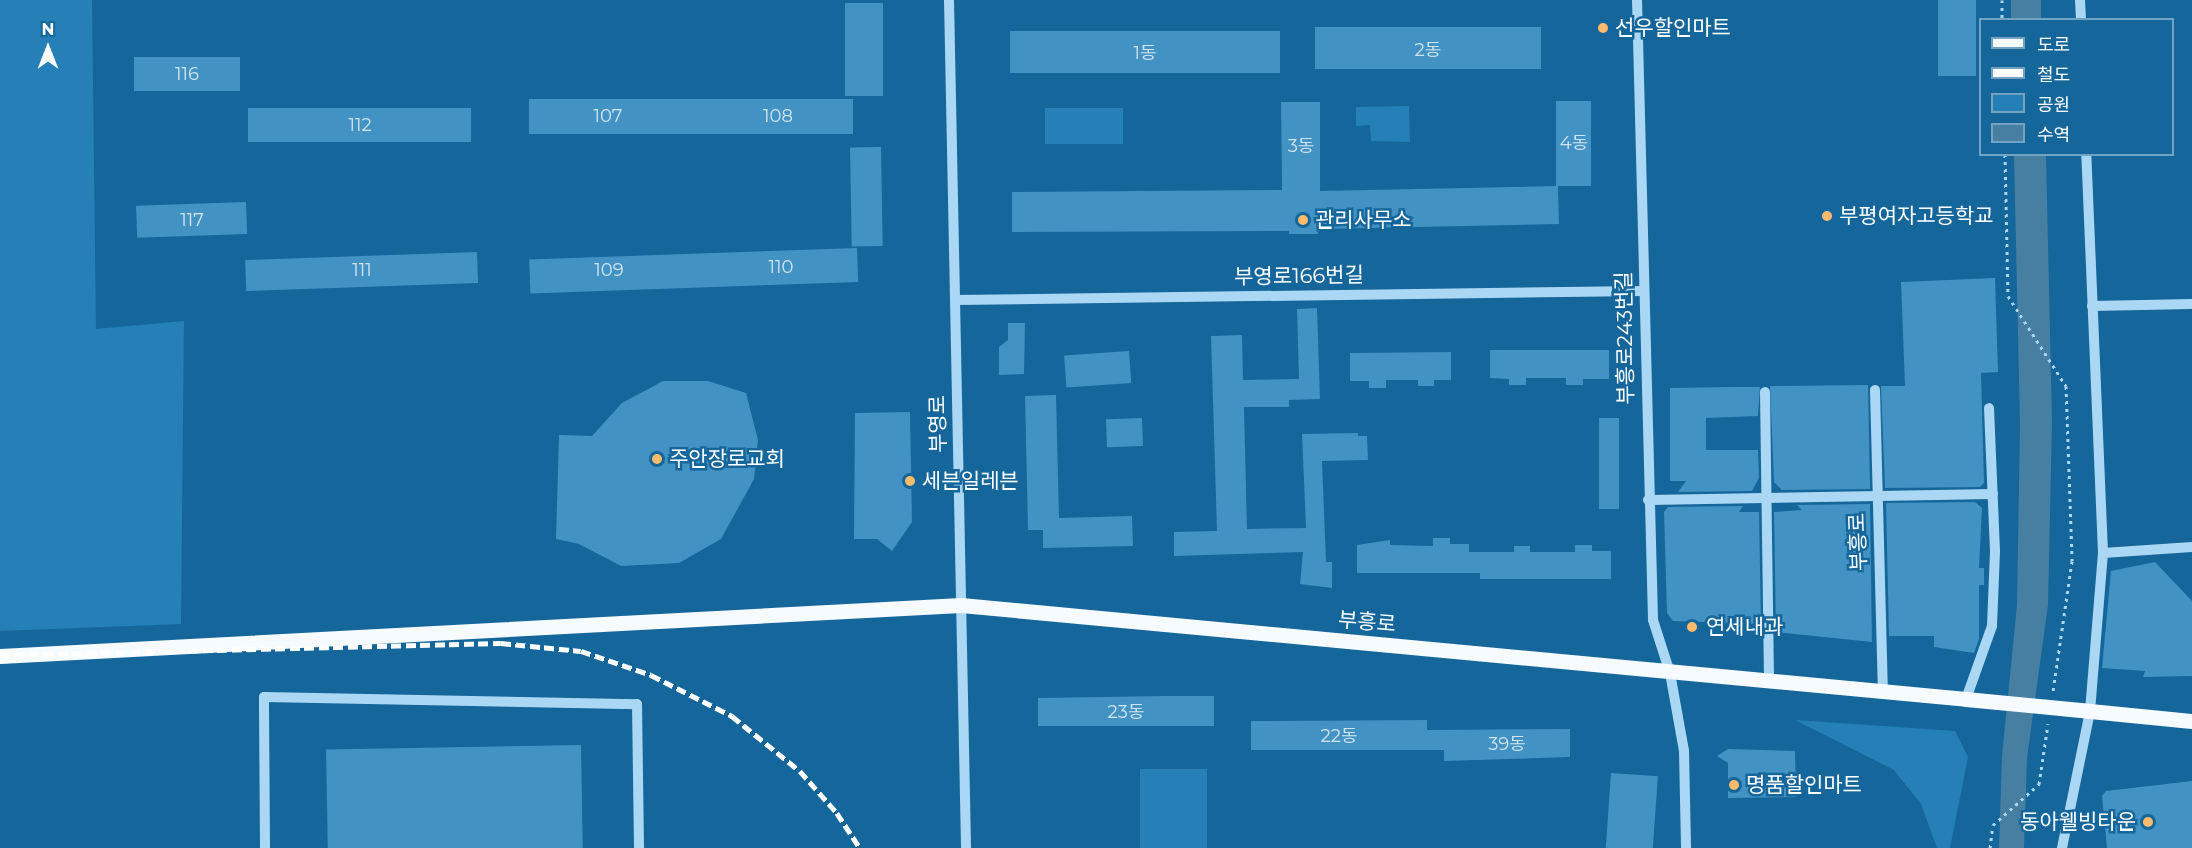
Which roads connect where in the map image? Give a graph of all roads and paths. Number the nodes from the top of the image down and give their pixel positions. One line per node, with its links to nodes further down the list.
1 (949, 0): 10 (street, 부영로)
2 (1637, 0): 9 (street, 부흥로243번길)
3 (2002, 0): 5 (path)
4 (2080, 0): 6 (street)
5 (2002, 18)
6 (2081, 18)
7 (2005, 156): 28 (path)
8 (2086, 156): 12 (street)
9 (1643, 291): 10 (street, 부영로166번길); 19 (street, 부흥로243번길)
10 (955, 300): 22 (street, 부영로)
11 (2192, 304): 12 (street)
12 (2092, 306): 21 (street)
13 (1875, 390): 17 (street, 부흥로)
14 (1765, 392): 18 (street)
15 (1989, 408): 16 (street)
16 (1993, 494): 17 (street); 27 (street)
17 (1878, 495): 18 (street); 26 (street, 부흥로)
18 (1766, 498): 19 (street); 25 (street)
19 (1648, 500): 24 (street, 부흥로243번길)
20 (2192, 547): 21 (street)
21 (2103, 553): 29 (street)
22 (961, 605): 23 (main road, 부흥로); 24 (main road, 부흥로); 34 (street, 부영로)
23 (0, 656)
24 (1670, 673): 25 (main road, 부흥로); 35 (street, 부흥로243번길)
25 (1769, 681): 26 (main road, 부흥로)
26 (1883, 692): 27 (main road, 부흥로)
27 (1966, 699): 29 (main road, 부흥로, bridge)
28 (2051, 702)
29 (2090, 711): 31 (main road, 부흥로); 37 (street)
30 (2049, 714): 36 (path)
31 (2192, 721)
32 (266, 848): 33 (street)
33 (639, 848)
34 (966, 848)
35 (1686, 848)
36 (1990, 848)
37 (2062, 848)

